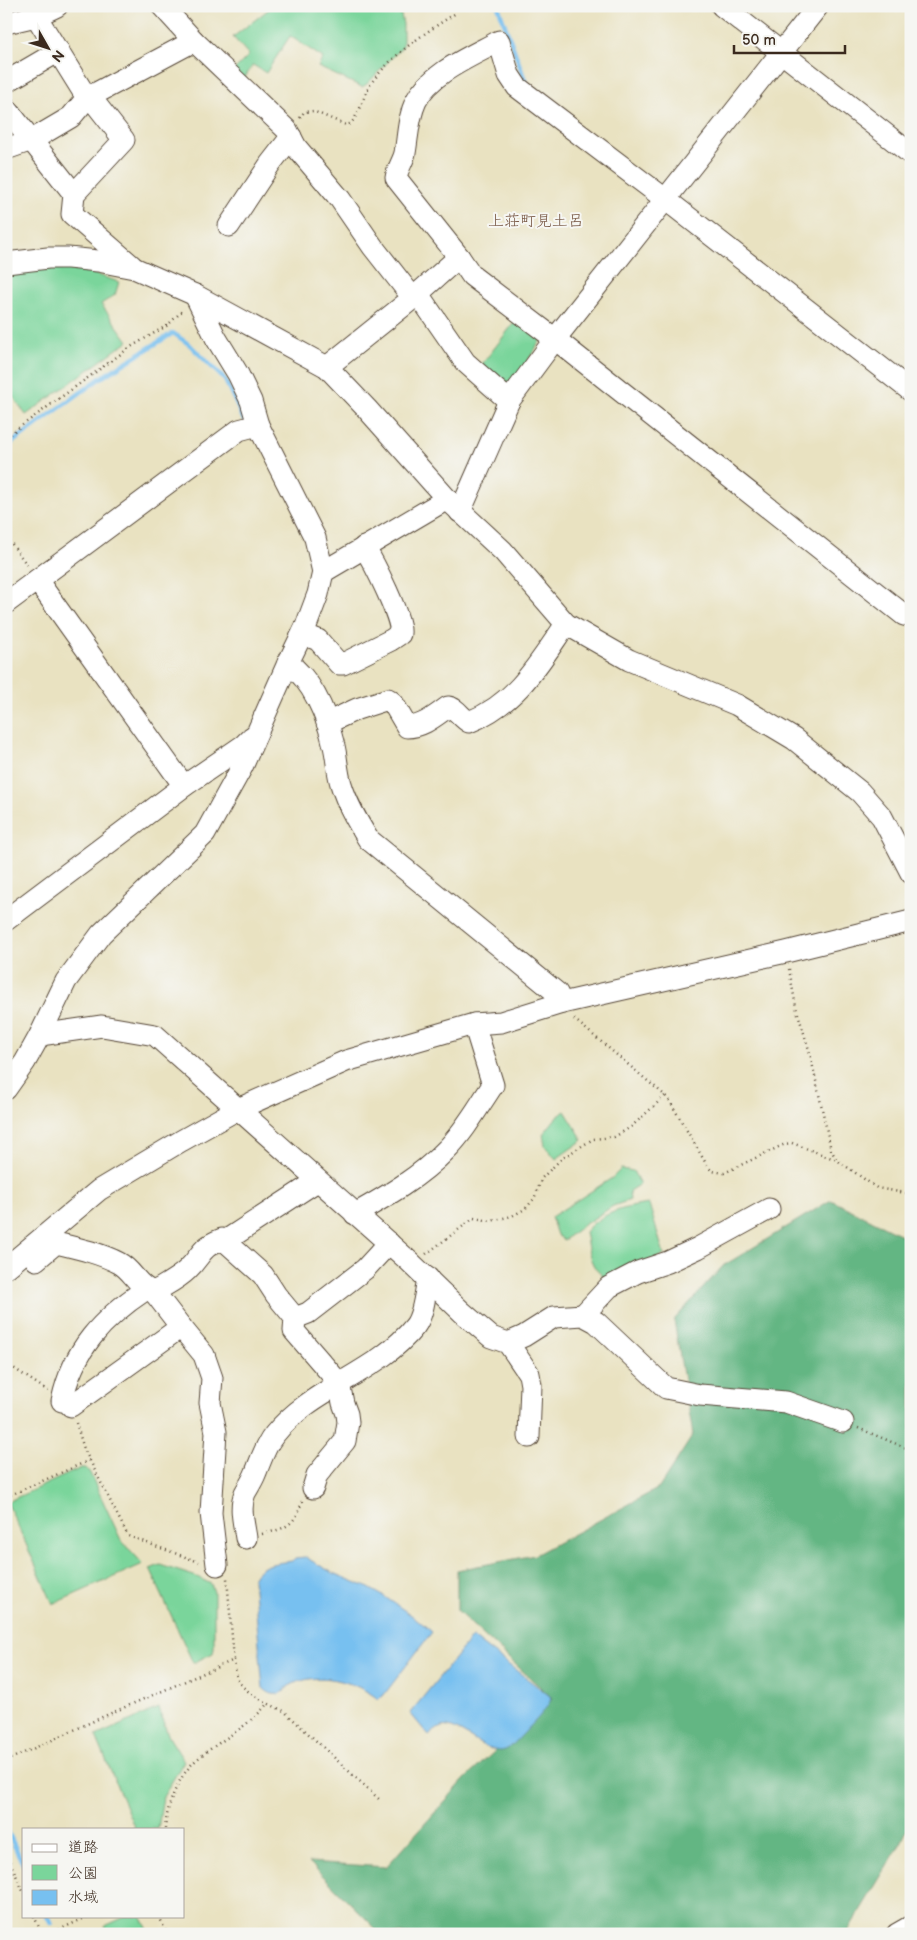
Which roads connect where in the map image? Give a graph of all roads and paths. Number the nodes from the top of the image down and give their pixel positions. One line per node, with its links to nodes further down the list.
1 (57, 6): 5 (street)
2 (162, 6): 8 (street)
3 (722, 6): 10 (street)
4 (818, 6): 10 (street)
5 (34, 11): 7 (street); 9 (street)
6 (456, 13): 14 (path)
7 (6, 23)
8 (194, 41): 12 (street); 14 (street)
9 (58, 51): 11 (street); 12 (street)
10 (781, 53): 17 (street); 19 (street)
11 (6, 82)
12 (87, 98): 15 (street); 18 (street)
13 (6, 108): 15 (street)
14 (290, 137): 20 (street); 25 (street)
15 (32, 140): 16 (street); 18 (street)
16 (6, 149)
17 (911, 154)
18 (74, 194): 23 (street)
19 (665, 199): 21 (street); 26 (street); 28 (street)
20 (229, 226)
21 (459, 257): 25 (street); 26 (street)
22 (6, 263): 23 (street)
23 (134, 268): 24 (street)
24 (195, 295): 27 (street); 30 (street); 31 (path)
25 (415, 296): 27 (street); 29 (street)
26 (555, 339): 29 (street); 38 (street)
27 (327, 367): 32 (street)
28 (911, 391)
29 (509, 401): 32 (street)
30 (258, 425): 35 (street); 36 (street)
31 (6, 437)
32 (454, 505): 34 (street); 39 (street)
33 (6, 536): 36 (path)
34 (364, 547): 35 (street); 40 (street)
35 (323, 572): 40 (street)
36 (37, 580): 37 (street); 44 (street)
37 (6, 603)
38 (911, 617)
39 (566, 624): 42 (street); 45 (street)
40 (303, 634): 41 (street)
41 (288, 663): 42 (street); 43 (street)
42 (327, 724): 49 (street)
43 (256, 733): 44 (street); 51 (street)
44 (184, 786): 46 (street)
45 (911, 873)
46 (6, 920)
47 (911, 921): 48 (street)
48 (786, 952): 49 (street); 55 (path)
49 (562, 1003): 50 (street); 53 (path)
50 (474, 1024): 54 (street); 59 (street)
51 (40, 1035): 52 (street); 54 (street)
52 (6, 1089)
53 (665, 1096): 55 (path); 63 (path)
54 (238, 1109): 56 (street); 62 (street)
55 (837, 1160): 57 (path)
56 (317, 1181): 59 (street); 60 (street)
57 (911, 1194)
58 (768, 1209): 66 (street)
59 (355, 1214): 61 (street)
60 (225, 1241): 65 (street); 67 (street)
61 (389, 1243): 63 (street); 67 (street)
62 (8, 1261): 65 (street)
63 (410, 1262): 64 (street)
64 (428, 1278): 69 (street); 71 (street)
65 (149, 1291): 68 (street); 72 (street)
66 (584, 1315): 69 (street); 73 (street)
67 (296, 1318): 71 (street)
68 (182, 1327): 72 (street); 80 (street)
69 (508, 1343): 74 (street)
70 (6, 1363): 72 (path)
71 (339, 1383): 77 (street); 79 (street)
72 (66, 1404): 76 (path)
73 (843, 1422): 75 (path)
74 (529, 1437)
75 (911, 1450)
76 (90, 1460): 78 (path); 80 (path)
77 (313, 1488): 79 (path)
78 (6, 1497)
79 (246, 1538)
80 (217, 1565): 81 (path)
81 (234, 1660): 82 (path); 83 (path)
82 (267, 1704): 84 (path); 85 (path)
83 (6, 1761)
84 (382, 1801)
85 (165, 1828)
86 (6, 1853): 87 (path)
87 (22, 1889)
88 (35, 1918): 92 (path)
89 (85, 1918): 93 (path)
90 (160, 1918): 94 (path)
91 (911, 1926): 95 (street)
92 (42, 1934)
93 (50, 1934)
94 (167, 1934)
95 (897, 1934)

